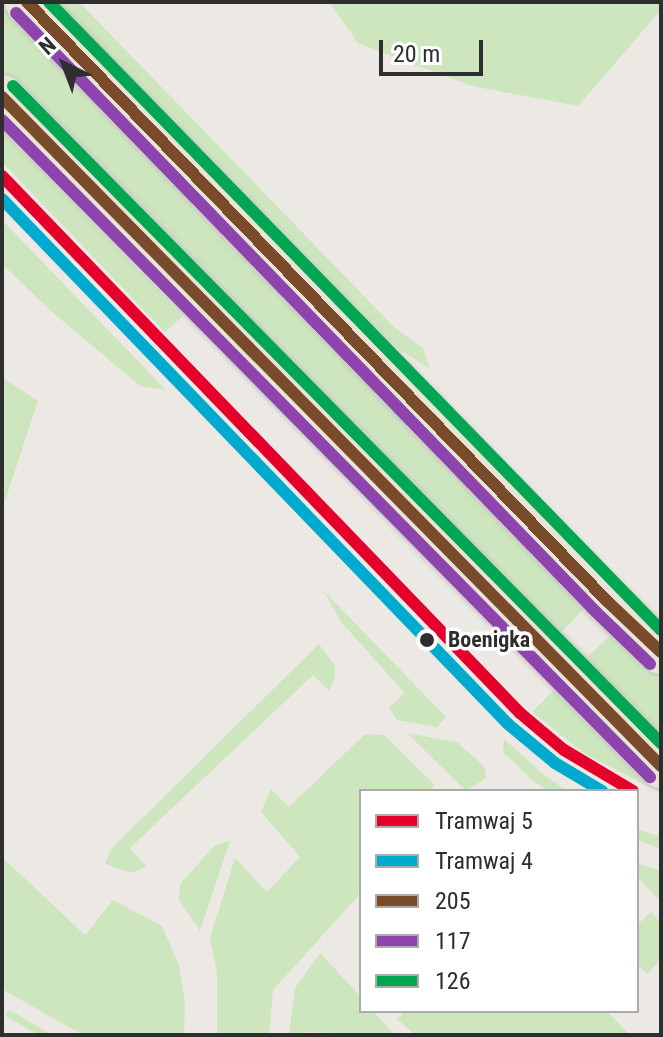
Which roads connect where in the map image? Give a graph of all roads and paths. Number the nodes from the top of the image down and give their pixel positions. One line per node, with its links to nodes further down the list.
1 (27, 2): 3 (main road)
2 (2, 97): 4 (main road)
3 (661, 652)
4 (661, 766)

